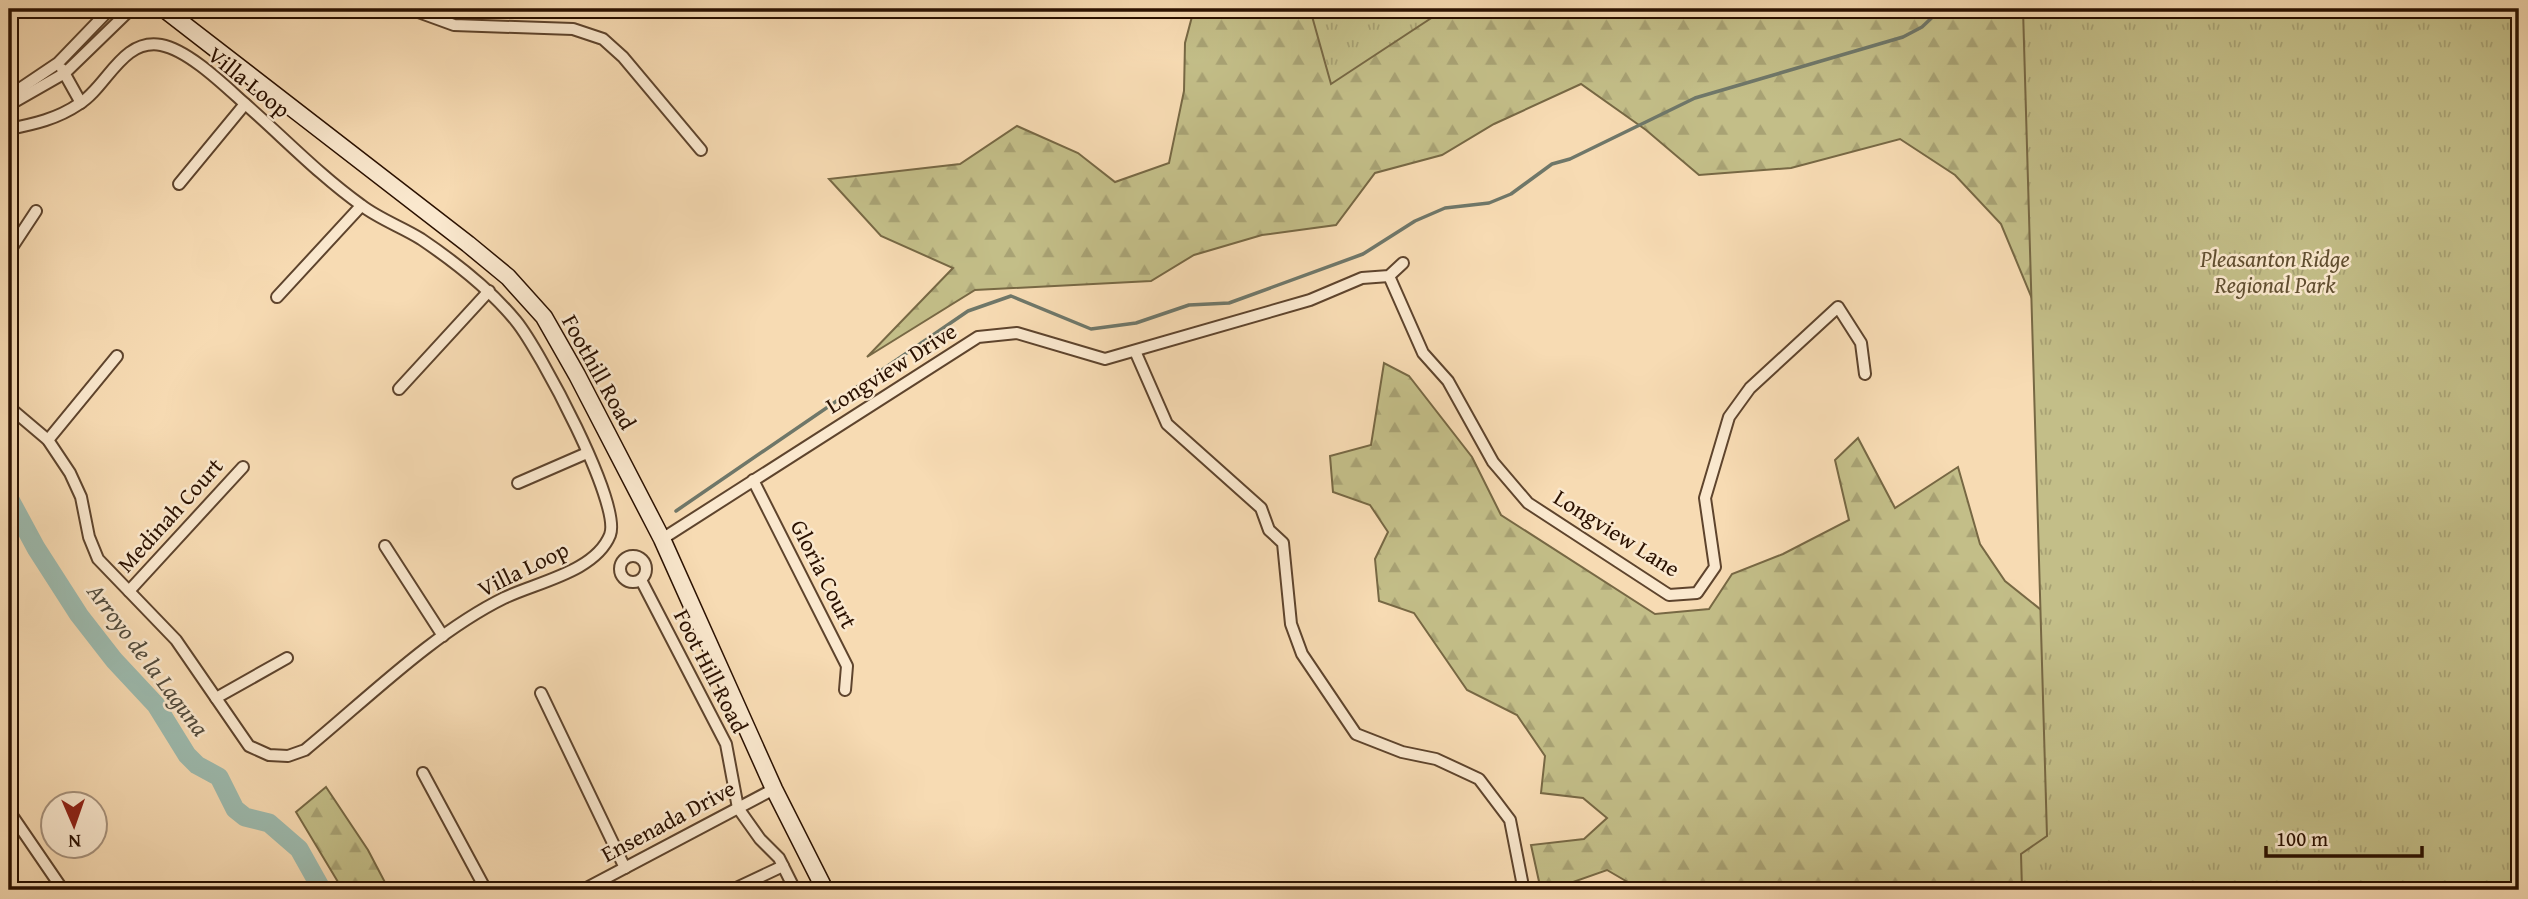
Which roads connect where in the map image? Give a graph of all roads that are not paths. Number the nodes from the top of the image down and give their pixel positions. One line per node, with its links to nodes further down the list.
1 (110, 9): 5 (street)
2 (131, 9): 5 (street)
3 (164, 9): 30 (main road, Foothill Road)
4 (410, 9): 11 (street)
5 (61, 68): 6 (street); 7 (street); 9 (street)
6 (9, 96)
7 (81, 103): 8 (street, Villa Loop); 10 (street, Villa Loop)
8 (245, 104): 12 (street); 13 (street, Villa Loop)
9 (9, 105)
10 (9, 129)
11 (701, 150)
12 (179, 184)
13 (361, 206): 18 (street, Villa Loop); 19 (street)
14 (36, 211): 15 (street)
15 (9, 252)
16 (1403, 263): 17 (street)
17 (1389, 276): 20 (street, Longview Drive); 22 (street, Longview Lane)
18 (489, 291): 23 (street); 26 (street, Villa Loop)
19 (277, 297)
20 (1135, 351): 28 (street, Longview Drive); 51 (street)
21 (117, 356): 25 (street)
22 (1865, 374)
23 (399, 389)
24 (9, 407): 25 (street, Villa Loop)
25 (48, 440): 33 (street, Villa Loop)
26 (587, 453): 29 (street); 34 (street, Villa Loop)
27 (243, 467): 33 (street, Medinah Court)
28 (753, 481): 30 (street, Longview Drive); 36 (street, Gloria Court)
29 (518, 483)
30 (662, 539): 40 (main road, Foothill Road)
31 (385, 546): 34 (street)
32 (641, 580): 41 (street, Foot Hill Road)
33 (129, 591): 38 (street, Villa Loop)
34 (443, 636): 38 (street, Villa Loop)
35 (286, 658): 38 (street)
36 (845, 690)
37 (541, 693): 44 (street)
38 (216, 698)
39 (423, 773): 46 (street)
40 (774, 789): 41 (street, Ensenada Drive); 50 (main road, Foothill Road)
41 (738, 808): 43 (street, Foot Hill Road); 44 (street, Ensenada Drive)
42 (9, 811): 45 (street)
43 (783, 866): 48 (street); 49 (street, Foot Hill Road)
44 (625, 868): 47 (street, Ensenada Drive)
45 (63, 890)
46 (486, 890)
47 (583, 890)
48 (732, 890)
49 (795, 890)
50 (825, 890)
51 (1519, 890)

